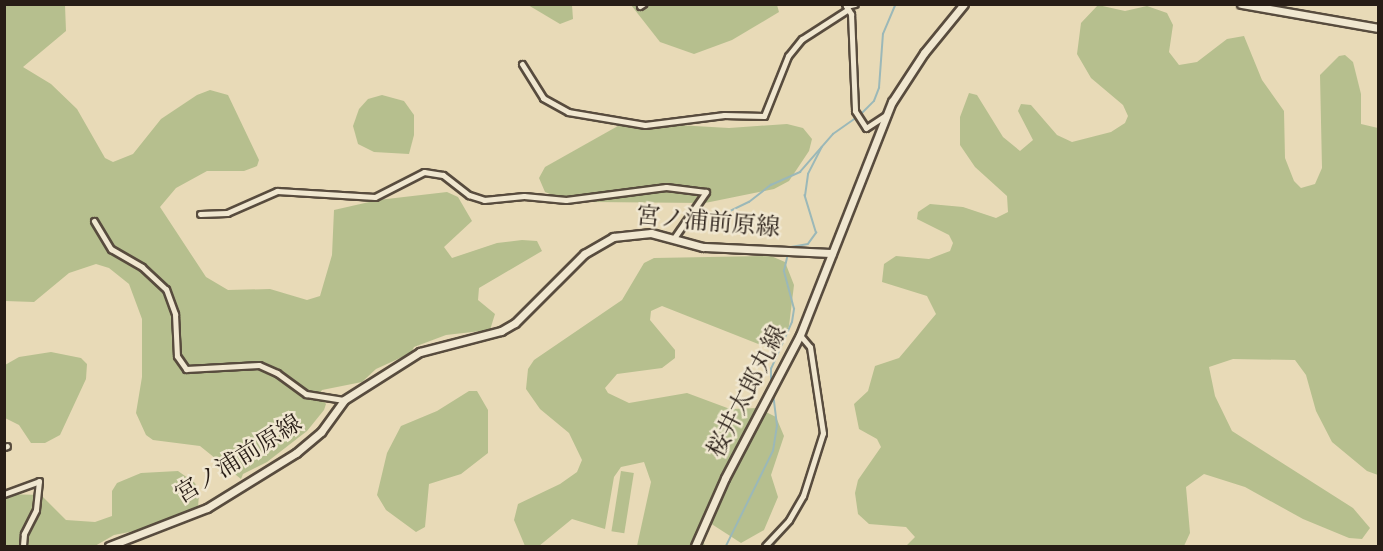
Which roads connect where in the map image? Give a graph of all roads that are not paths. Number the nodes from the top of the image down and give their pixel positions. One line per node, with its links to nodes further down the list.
1 (855, 4): 4 (street)
2 (964, 4): 7 (main road)
3 (1240, 4): 5 (main road)
4 (846, 7): 6 (street); 7 (street)
5 (1378, 28)
6 (522, 64)
7 (886, 115): 11 (main road)
8 (200, 214): 10 (street)
9 (94, 221): 13 (street)
10 (674, 238): 11 (main road, 宮ノ浦前原線); 13 (main road, 宮ノ浦前原線)
11 (832, 253): 12 (main road, 桜井太郎丸線)
12 (800, 335): 17 (main road, 桜井太郎丸線); 18 (street)
13 (344, 400): 16 (main road, 宮ノ浦前原線)
14 (4, 494): 15 (street)
15 (23, 546)
16 (109, 546)
17 (695, 546)
18 (765, 546)

